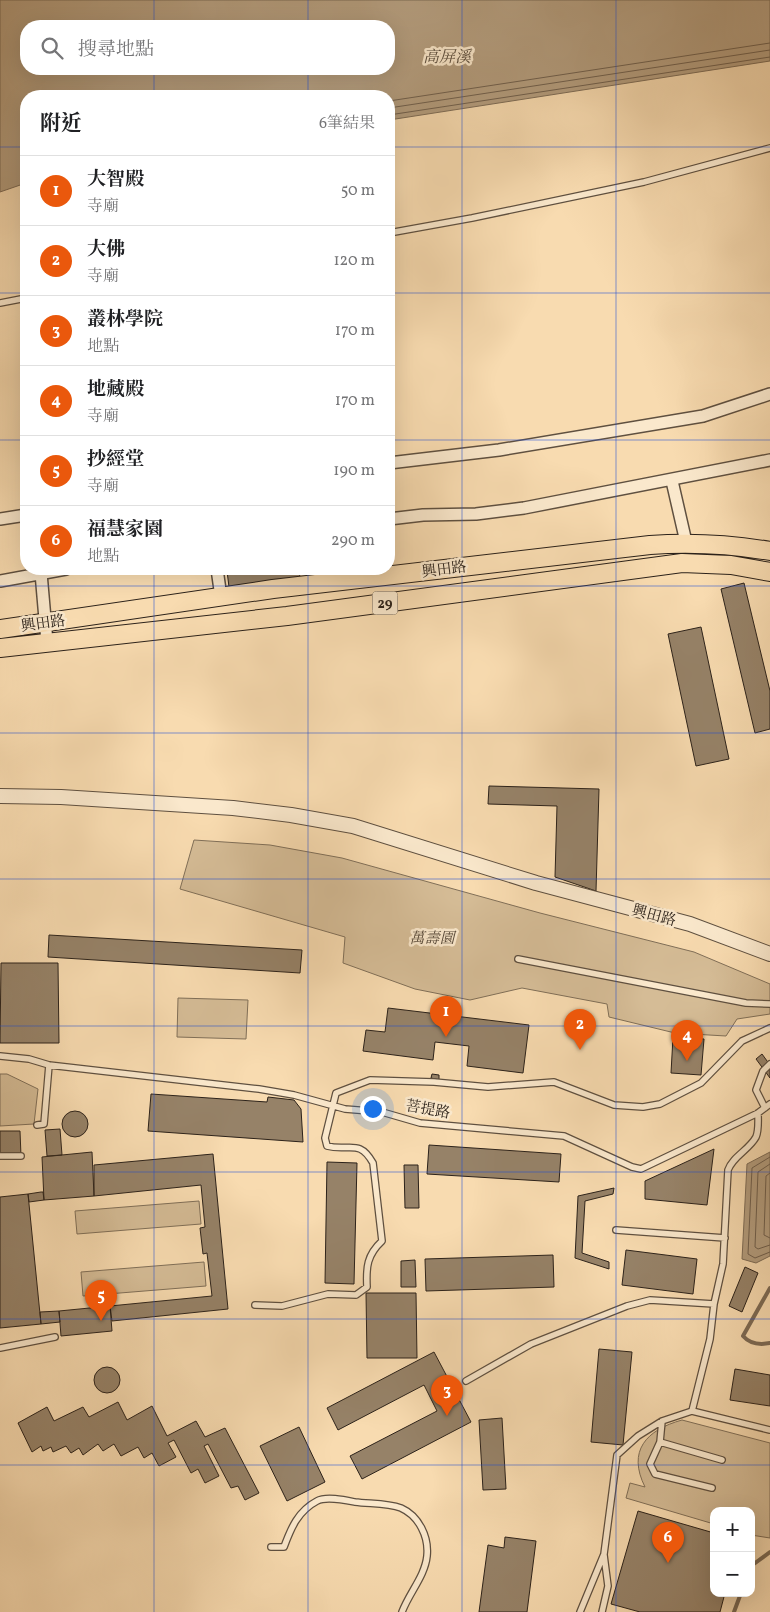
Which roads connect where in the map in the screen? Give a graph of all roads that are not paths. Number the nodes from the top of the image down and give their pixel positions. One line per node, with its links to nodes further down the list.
1 (770, 148): 2 (lane)
2 (395, 232)
3 (20, 299): 4 (lane)
4 (0, 303)
5 (770, 394): 7 (street)
6 (770, 460): 8 (street)
7 (395, 462)
8 (672, 481): 10 (street); 12 (street)
9 (20, 516): 11 (street)
10 (395, 518)
11 (0, 519)
12 (686, 542): 13 (main road, 興田路 / 29); 18 (main road, 興田路 / 29)
13 (770, 552)
14 (770, 572): 22 (main road, 興田路 / 29)
15 (31, 575): 19 (street)
16 (41, 575): 23 (street)
17 (218, 575): 20 (street)
18 (388, 576): 20 (main road, 興田路 / 29); 22 (main road)
19 (0, 581)
20 (221, 597): 21 (main road, 興田路 / 29)
21 (194, 601): 23 (main road, 興田路 / 29); 24 (main road)
22 (392, 602): 24 (main road, 興田路 / 29)
23 (45, 623): 25 (main road, 興田路 / 29); 26 (street)
24 (198, 626): 26 (main road, 興田路 / 29)
25 (0, 629)
26 (47, 642): 27 (main road, 興田路 / 29)
27 (0, 648)
28 (0, 796): 29 (street, 興田路)
29 (770, 954)
30 (518, 958): 31 (lane)
31 (770, 1004)
32 (770, 1028): 36 (lane)
33 (0, 1056): 35 (lane, 菩提路)
34 (770, 1064): 37 (lane)
35 (49, 1065): 36 (lane, 菩提路); 39 (lane)
36 (334, 1106): 38 (lane, 菩提路); 44 (lane)
37 (768, 1106): 38 (lane, 菩提路)
38 (758, 1113): 43 (lane)
39 (37, 1126)
40 (0, 1156): 41 (lane)
41 (22, 1156)
42 (616, 1230): 43 (lane)
43 (726, 1238): 45 (lane)
44 (255, 1304)
45 (714, 1304): 48 (lane); 49 (lane)
46 (55, 1337): 47 (lane)
47 (0, 1348)
48 (466, 1381)
49 (692, 1411): 50 (lane); 51 (lane)
50 (662, 1422): 52 (lane); 56 (lane)
51 (770, 1430)
52 (660, 1442): 53 (lane); 54 (lane)
53 (722, 1460)
54 (712, 1488)
55 (271, 1547): 57 (lane)
56 (604, 1554): 58 (lane); 59 (lane)
57 (402, 1612)
58 (580, 1612)
59 (602, 1612)

